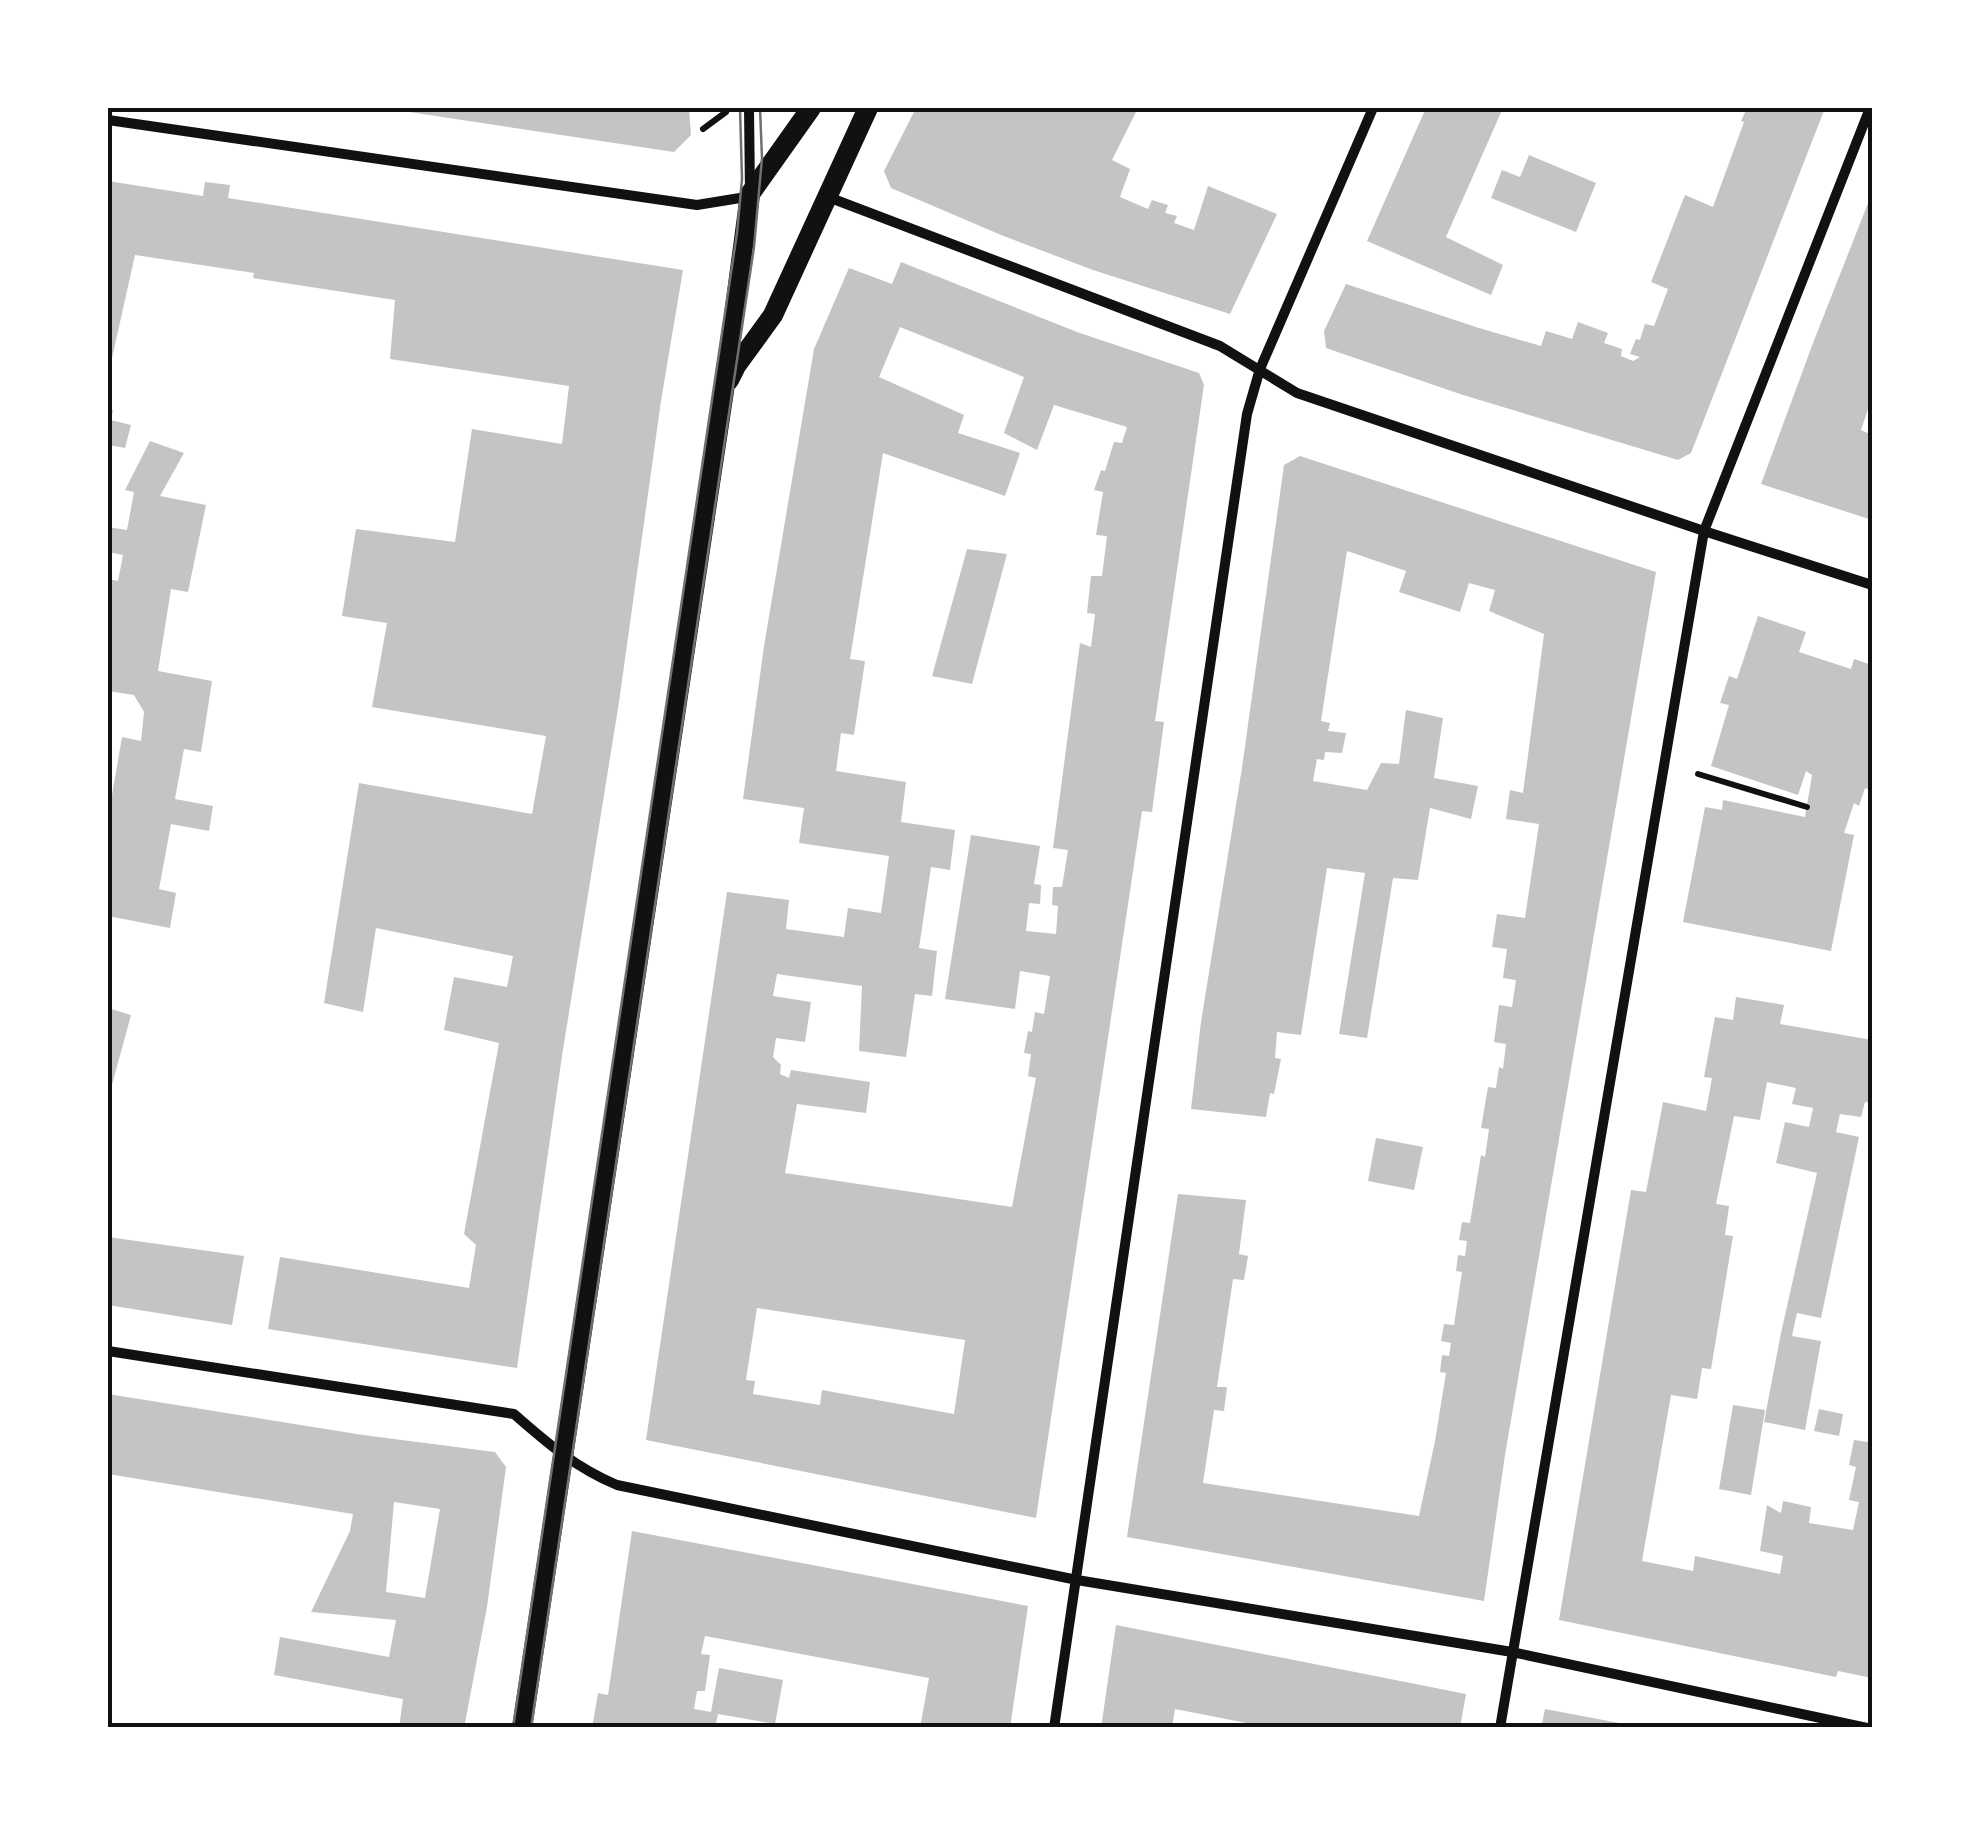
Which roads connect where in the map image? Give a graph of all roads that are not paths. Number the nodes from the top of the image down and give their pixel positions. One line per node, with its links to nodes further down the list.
1 (749, 108): 7 (street)
2 (810, 108): 7 (main road)
3 (868, 108): 8 (main road)
4 (1373, 108): 9 (street)
5 (1870, 108): 11 (street)
6 (108, 120): 7 (street)
7 (750, 194): 10 (main road)
8 (827, 196): 9 (street); 10 (main road)
9 (1260, 369): 11 (street); 15 (street)
10 (724, 390): 14 (main road)
11 (1704, 531): 12 (street); 16 (street)
12 (1872, 585)
13 (108, 1352): 14 (street)
14 (563, 1456): 15 (street); 17 (main road)
15 (1077, 1580): 16 (street); 18 (street)
16 (1512, 1652): 19 (street); 20 (street)
17 (522, 1728)
18 (1054, 1728)
19 (1500, 1728)
20 (1868, 1728)

